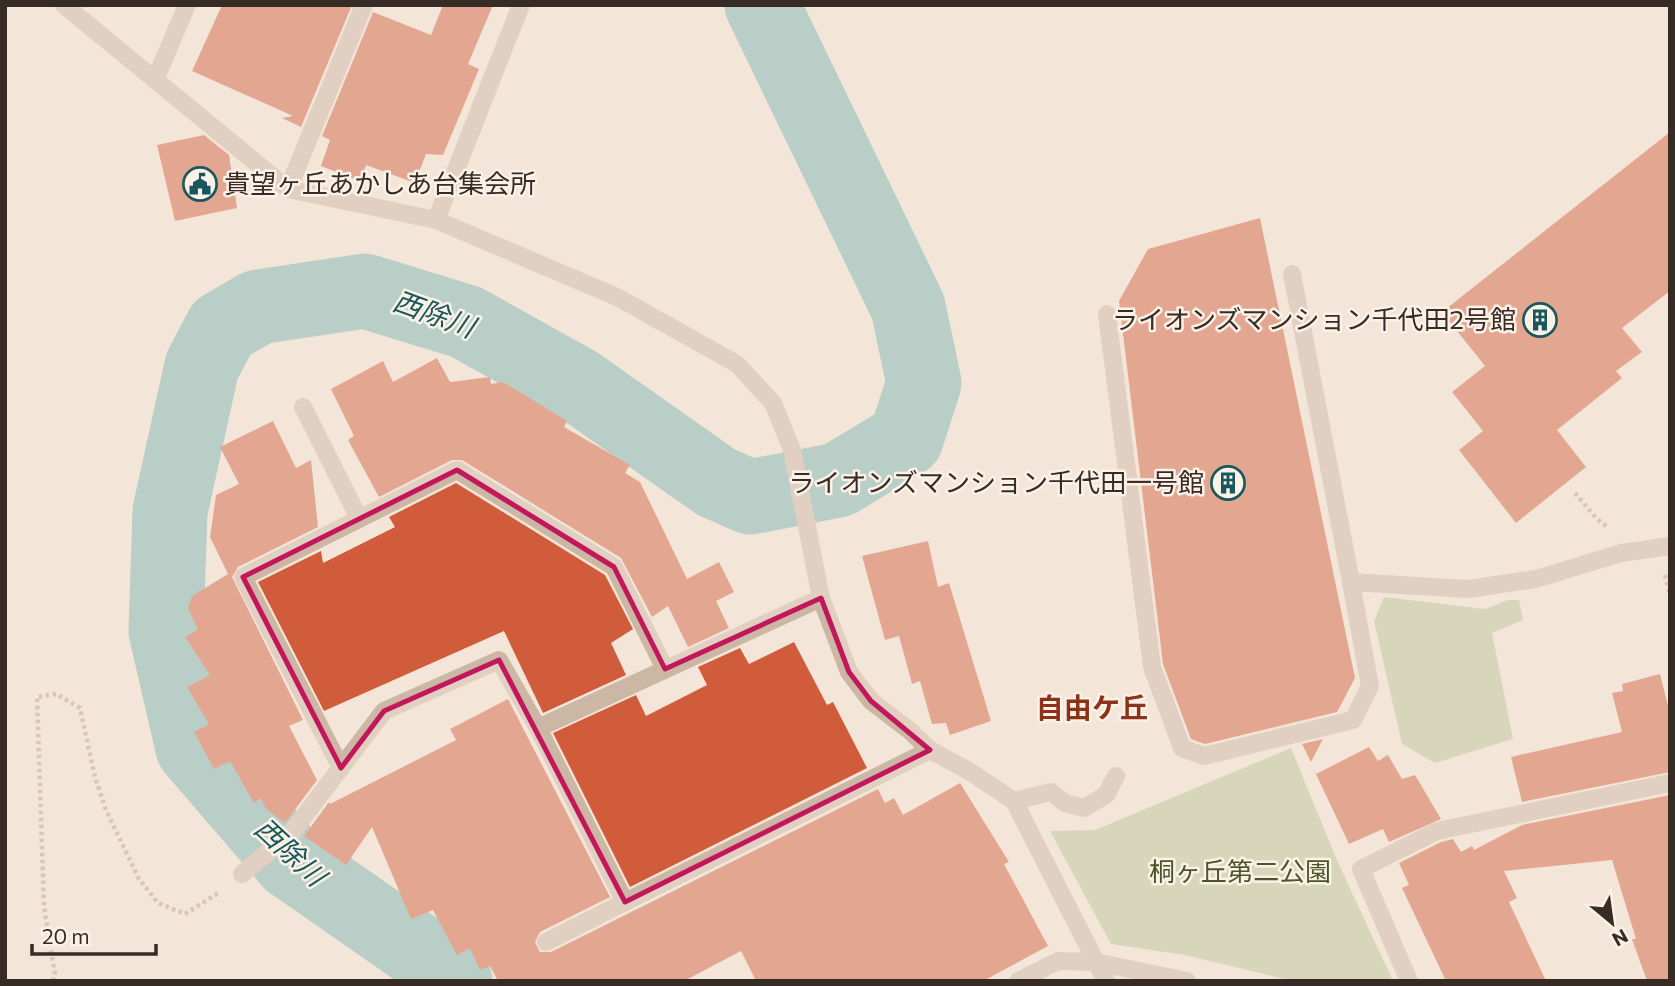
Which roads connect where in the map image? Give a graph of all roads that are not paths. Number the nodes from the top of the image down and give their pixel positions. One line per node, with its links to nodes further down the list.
1 (64, 5): 5 (street)
2 (187, 5): 5 (street)
3 (364, 5): 6 (street)
4 (521, 5): 7 (street)
5 (155, 80): 6 (street)
6 (288, 189): 7 (street)
7 (436, 220): 14 (street)
8 (1292, 274): 13 (street)
9 (1107, 314): 13 (street)
10 (303, 407): 11 (street)
11 (359, 518): 15 (street); 18 (street)
12 (1670, 546): 13 (street)
13 (1352, 582)
14 (821, 598): 15 (street); 17 (street)
15 (666, 669): 16 (street)
16 (538, 728): 18 (street); 23 (street)
17 (930, 750): 21 (street); 23 (street)
18 (341, 768): 22 (street)
19 (1116, 776): 21 (street)
20 (1670, 783): 29 (street)
21 (1014, 800): 25 (street)
22 (242, 874)
23 (625, 902): 24 (street)
24 (546, 942)
25 (1096, 962): 26 (street); 27 (street); 28 (street)
26 (1018, 981)
27 (1105, 981)
28 (1187, 981)
29 (1409, 981)

